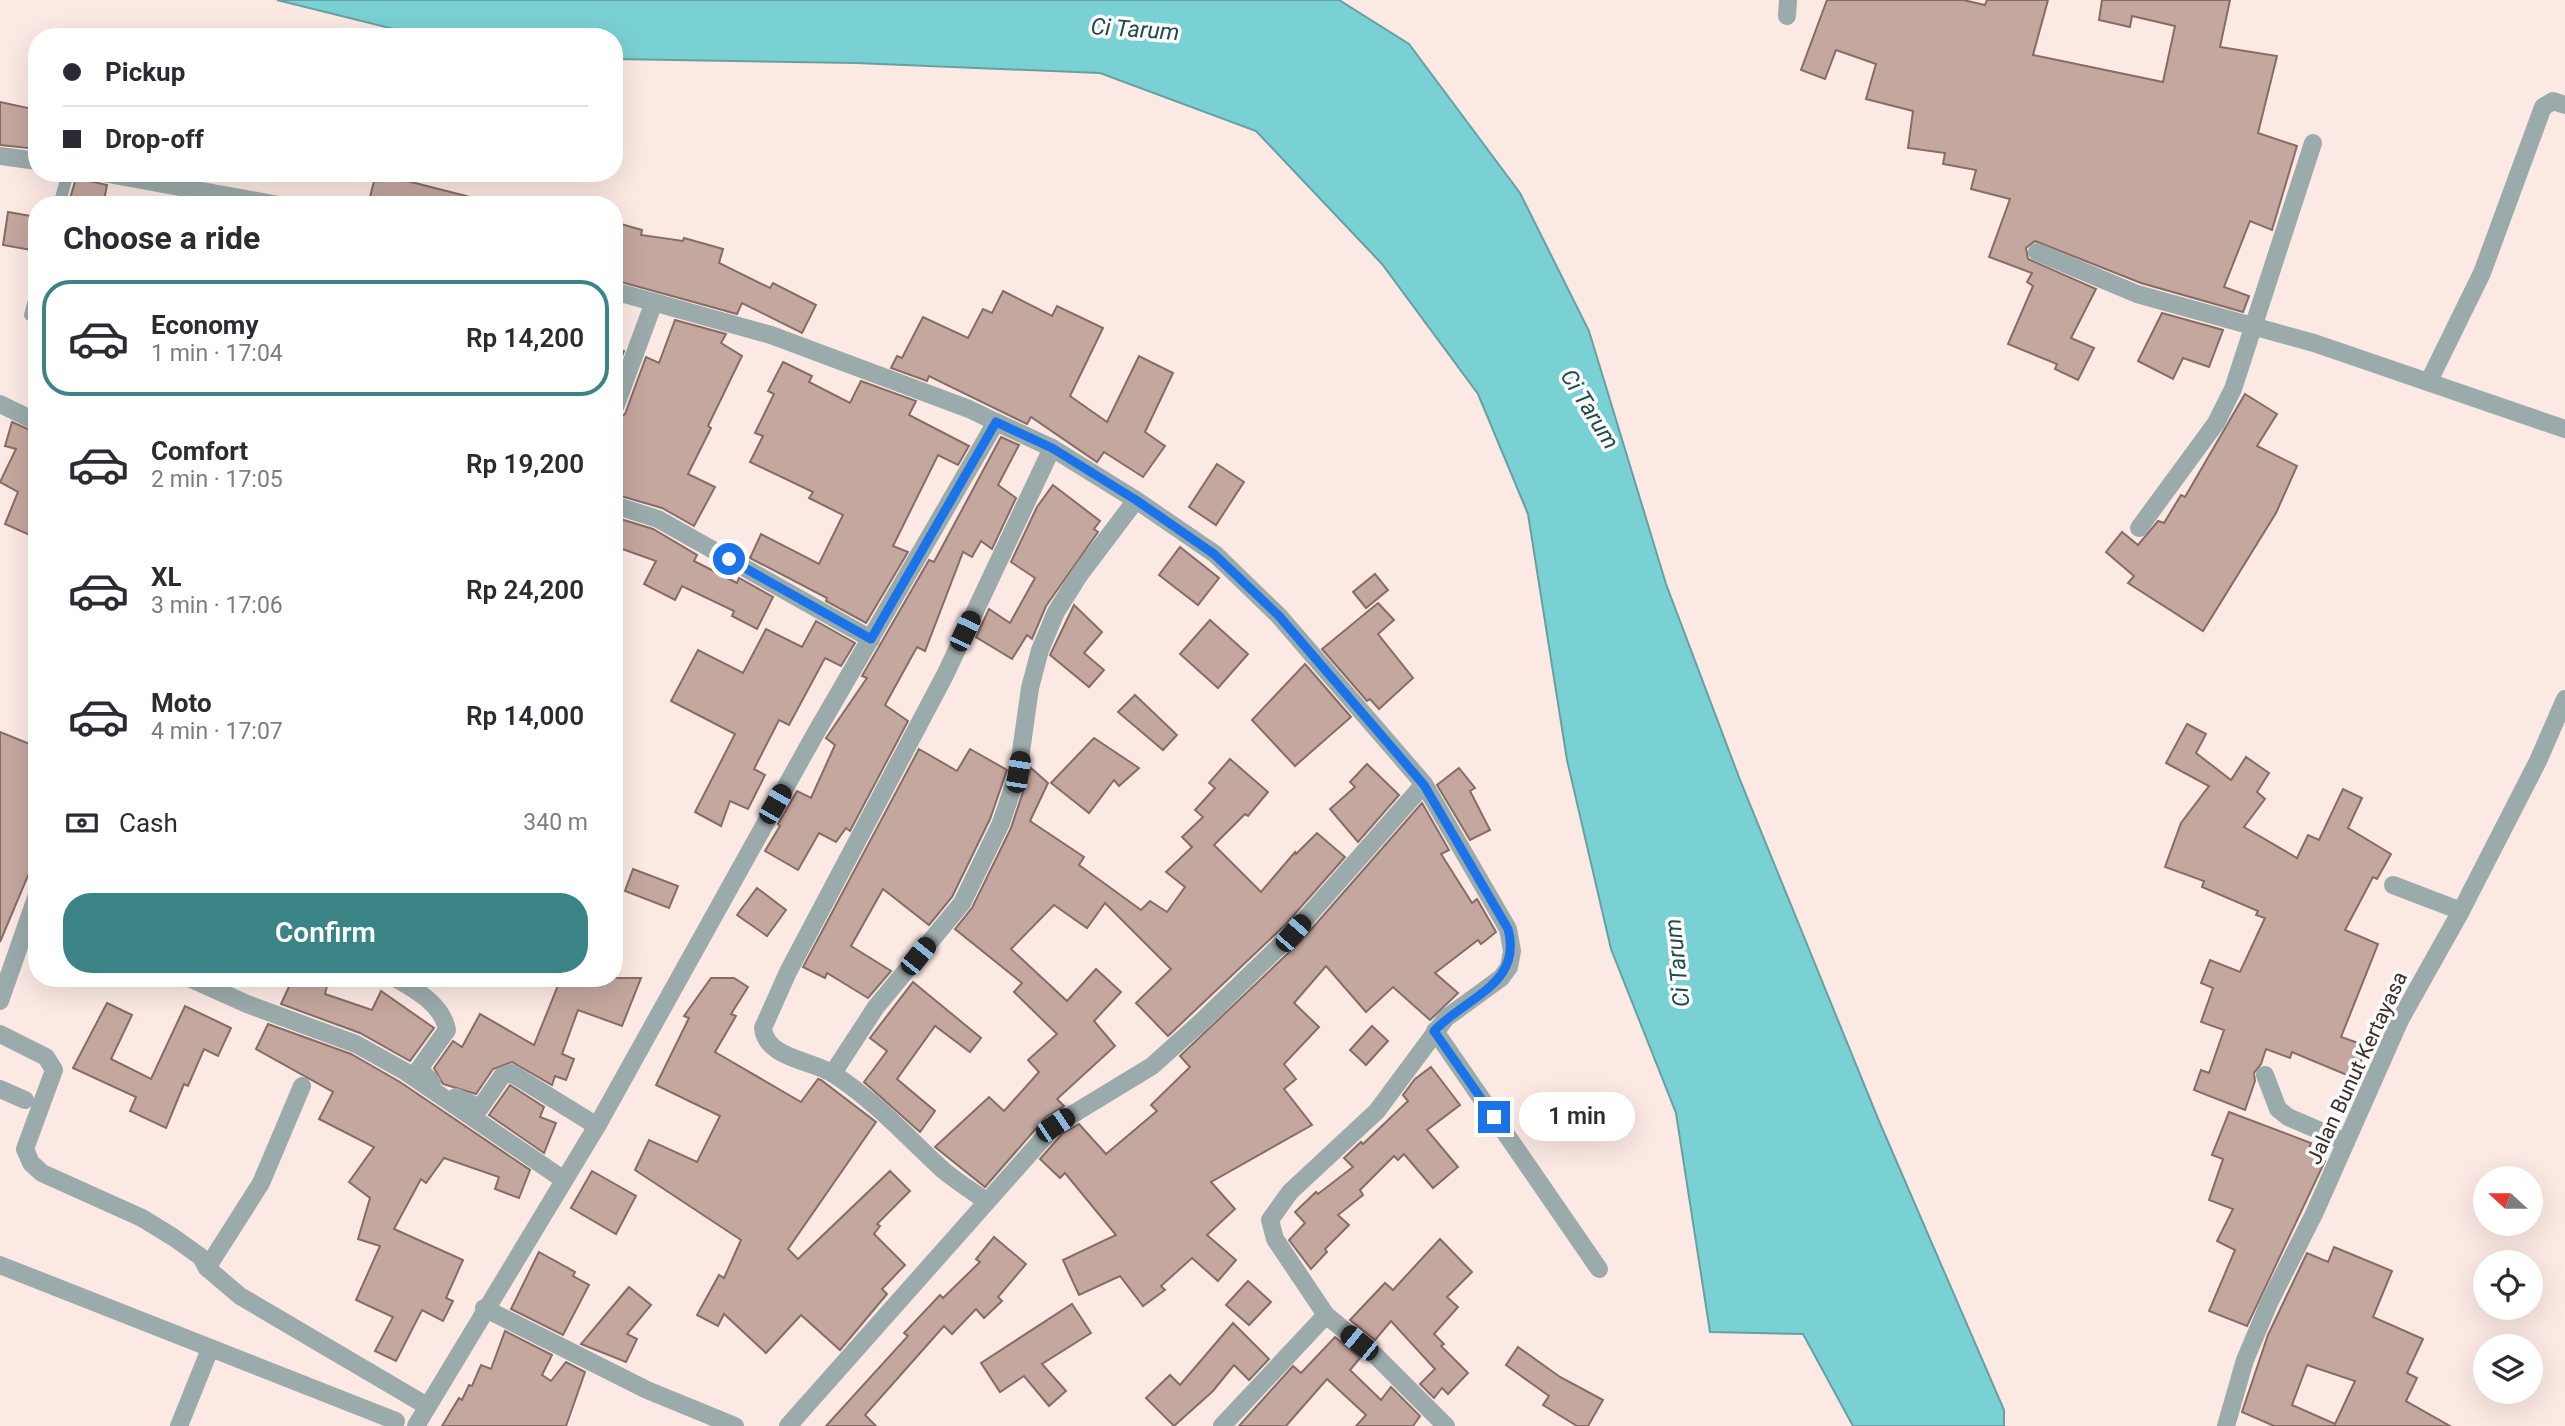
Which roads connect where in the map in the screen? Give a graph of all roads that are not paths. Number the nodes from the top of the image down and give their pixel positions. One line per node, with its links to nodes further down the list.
1 (2565, 105): 11 (street)
2 (2313, 143): 10 (street)
3 (0, 156): 4 (street)
4 (28, 160)
5 (153, 182): 6 (street)
6 (230, 196)
7 (2037, 252): 10 (street)
8 (623, 293): 9 (street)
9 (654, 302): 12 (street); 15 (street)
10 (2250, 327): 11 (street); 20 (street)
11 (2429, 381): 16 (street)
12 (623, 386)
13 (0, 404): 14 (street)
14 (28, 418)
15 (996, 422): 17 (street); 21 (street)
16 (2565, 429)
17 (1052, 448): 18 (street); 32 (street)
18 (1136, 500): 23 (street); 32 (street)
19 (623, 508): 21 (street)
20 (2139, 528)
21 (871, 639): 37 (street)
22 (2565, 699): 25 (street, Jalan Bunut Kertayasa)
23 (1424, 785): 30 (street); 40 (street)
24 (2393, 885): 25 (street)
25 (2461, 911): 38 (street, Jalan Bunut Kertayasa)
26 (28, 921): 29 (street)
27 (209, 987): 39 (street)
28 (412, 987): 37 (street)
29 (0, 1001)
30 (1434, 1031): 43 (street); 45 (street)
31 (0, 1034): 42 (street)
32 (832, 1073): 40 (street)
33 (2266, 1075): 38 (street)
34 (302, 1086): 42 (street)
35 (0, 1089): 36 (street)
36 (25, 1100)
37 (597, 1126): 39 (street)
38 (2346, 1142): 55 (street, Jalan Bunut Kertayasa)
39 (564, 1180): 44 (street)
40 (986, 1201): 52 (street)
41 (0, 1265): 46 (street)
42 (207, 1268): 47 (street)
43 (1600, 1269)
44 (484, 1308): 47 (street); 51 (street)
45 (1326, 1315): 53 (street); 54 (street)
46 (210, 1349): 48 (street); 49 (street)
47 (427, 1406): 50 (street)
48 (396, 1421)
49 (179, 1426)
50 (416, 1426)
51 (735, 1426)
52 (788, 1426)
53 (1222, 1426)
54 (1446, 1426)
55 (2226, 1426)

